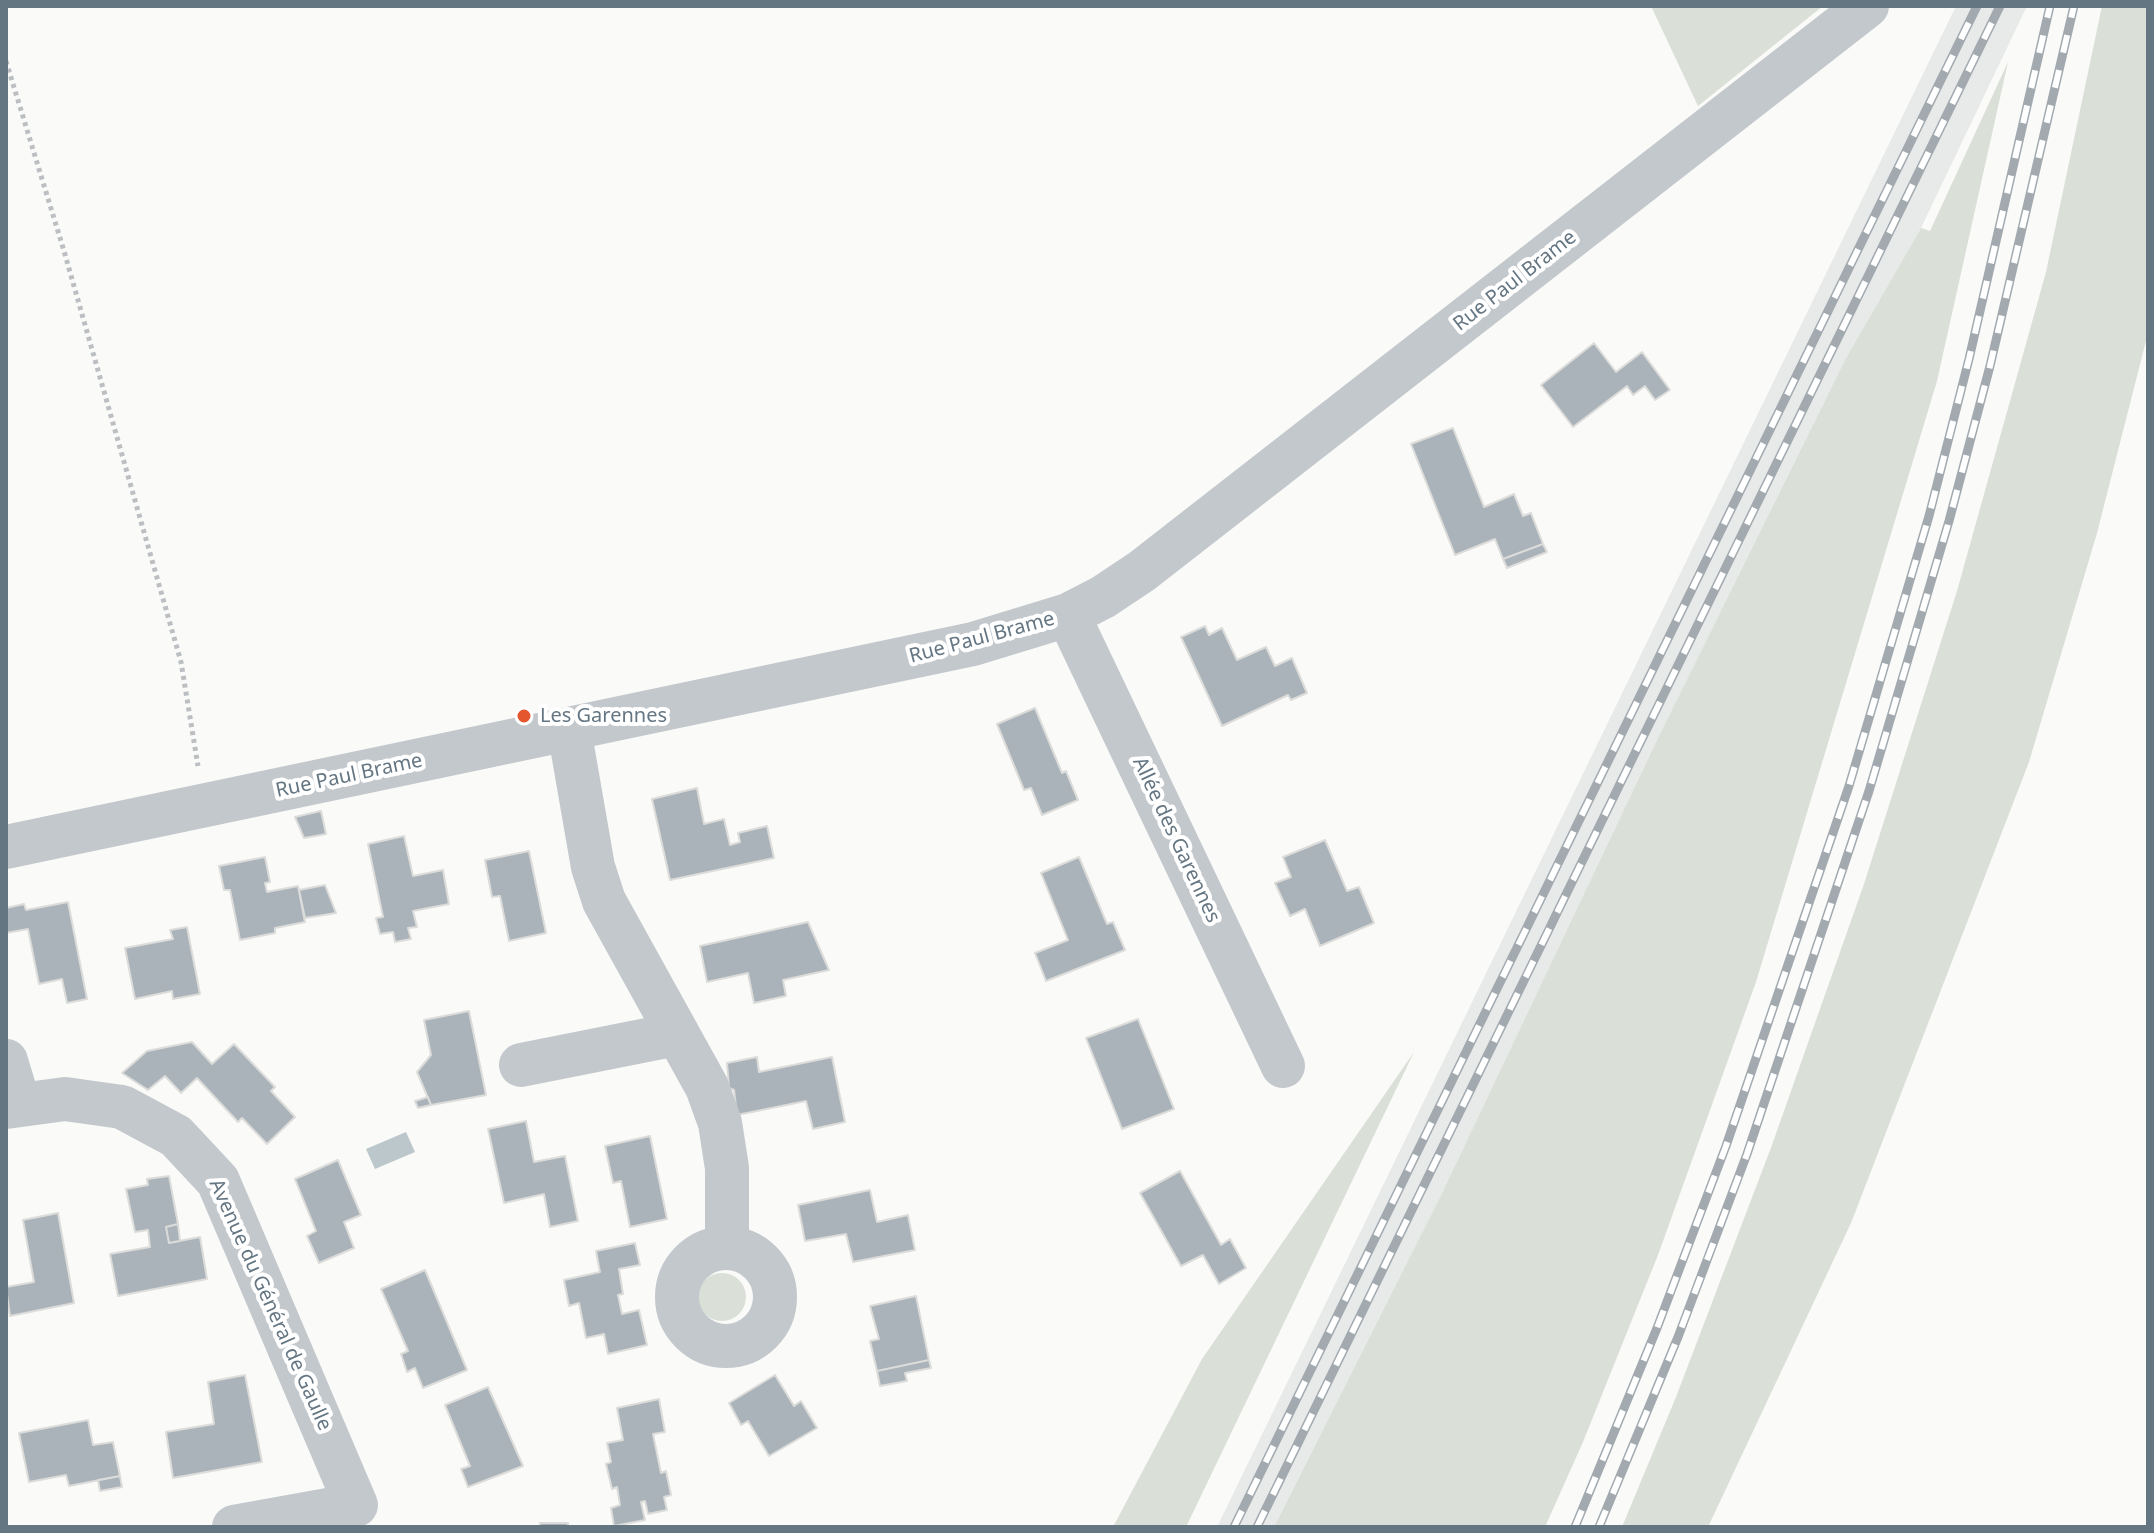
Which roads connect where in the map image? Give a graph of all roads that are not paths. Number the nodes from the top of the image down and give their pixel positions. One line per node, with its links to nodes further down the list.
1 (1867, 6): 2 (street, Rue Paul Brame)
2 (1068, 615): 3 (street, Rue Paul Brame); 8 (street, Allée des Garennes)
3 (569, 729): 4 (street, Rue Paul Brame); 5 (street)
4 (6, 847)
5 (677, 1034): 7 (street); 10 (street)
6 (6, 1061): 9 (street, Avenue du Général de Gaulle)
7 (521, 1065)
8 (1283, 1066)
9 (12, 1105): 11 (street, Avenue du Général de Gaulle)
10 (727, 1247)
11 (360, 1516): 12 (street, Avenue du Général de Gaulle)
12 (234, 1527)

